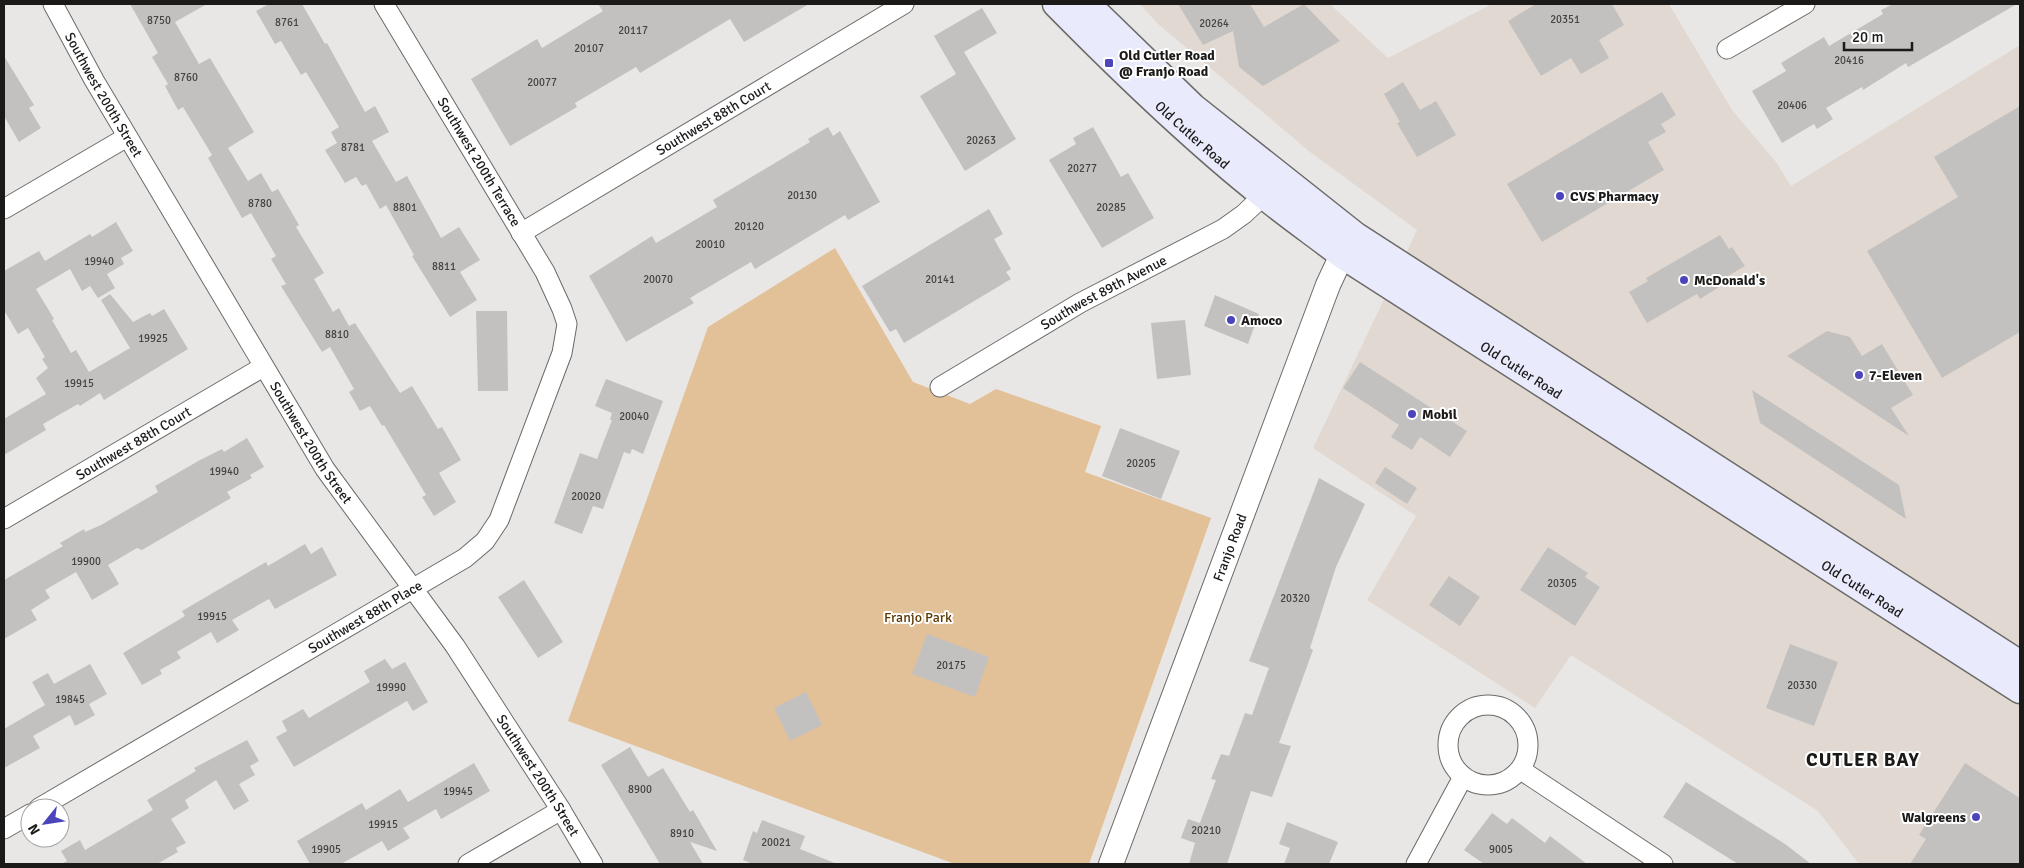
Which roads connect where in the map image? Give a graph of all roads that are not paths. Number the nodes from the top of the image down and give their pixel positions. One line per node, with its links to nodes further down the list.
1 (53, 4): 9 (street, Southwest 200th Street)
2 (384, 4): 12 (street, Southwest 200th Terrace)
3 (904, 4): 12 (street, Southwest 88th Court)
4 (1056, 4): 7 (main road, Old Cutler Road)
5 (1087, 4): 7 (main road, Old Cutler Road)
6 (1804, 4): 8 (street)
7 (1098, 31): 10 (main road, Old Cutler Road); 13 (main road, Old Cutler Road)
8 (1726, 49)
9 (127, 136): 11 (street); 15 (street, Southwest 200th Street)
10 (1264, 196): 13 (main road, Old Cutler Road); 16 (street, Southwest 89th Avenue)
11 (4, 209)
12 (521, 232): 14 (street, Southwest 200th Terrace)
13 (1349, 246): 19 (main road, Old Cutler Road); 30 (street, Franjo Road)
14 (567, 324): 18 (street, Southwest 88th Place)
15 (263, 367): 17 (street, Southwest 88th Court); 18 (street, Southwest 200th Street)
16 (940, 387)
17 (4, 519)
18 (413, 589): 24 (street, Southwest 88th Place); 25 (street, Southwest 200th Street)
19 (1984, 654): 20 (main road, Old Cutler Road); 21 (main road, Old Cutler Road)
20 (2020, 664)
21 (2020, 690)
22 (1521, 770): 23 (street); 23 (street); 32 (street)
23 (1463, 777): 31 (street)
24 (56, 798)
25 (561, 810): 28 (street); 29 (street, Southwest 200th Street)
26 (20, 820): 27 (street)
27 (4, 829)
28 (468, 864)
29 (593, 864)
30 (1111, 864)
31 (1416, 864)
32 (1663, 864)

